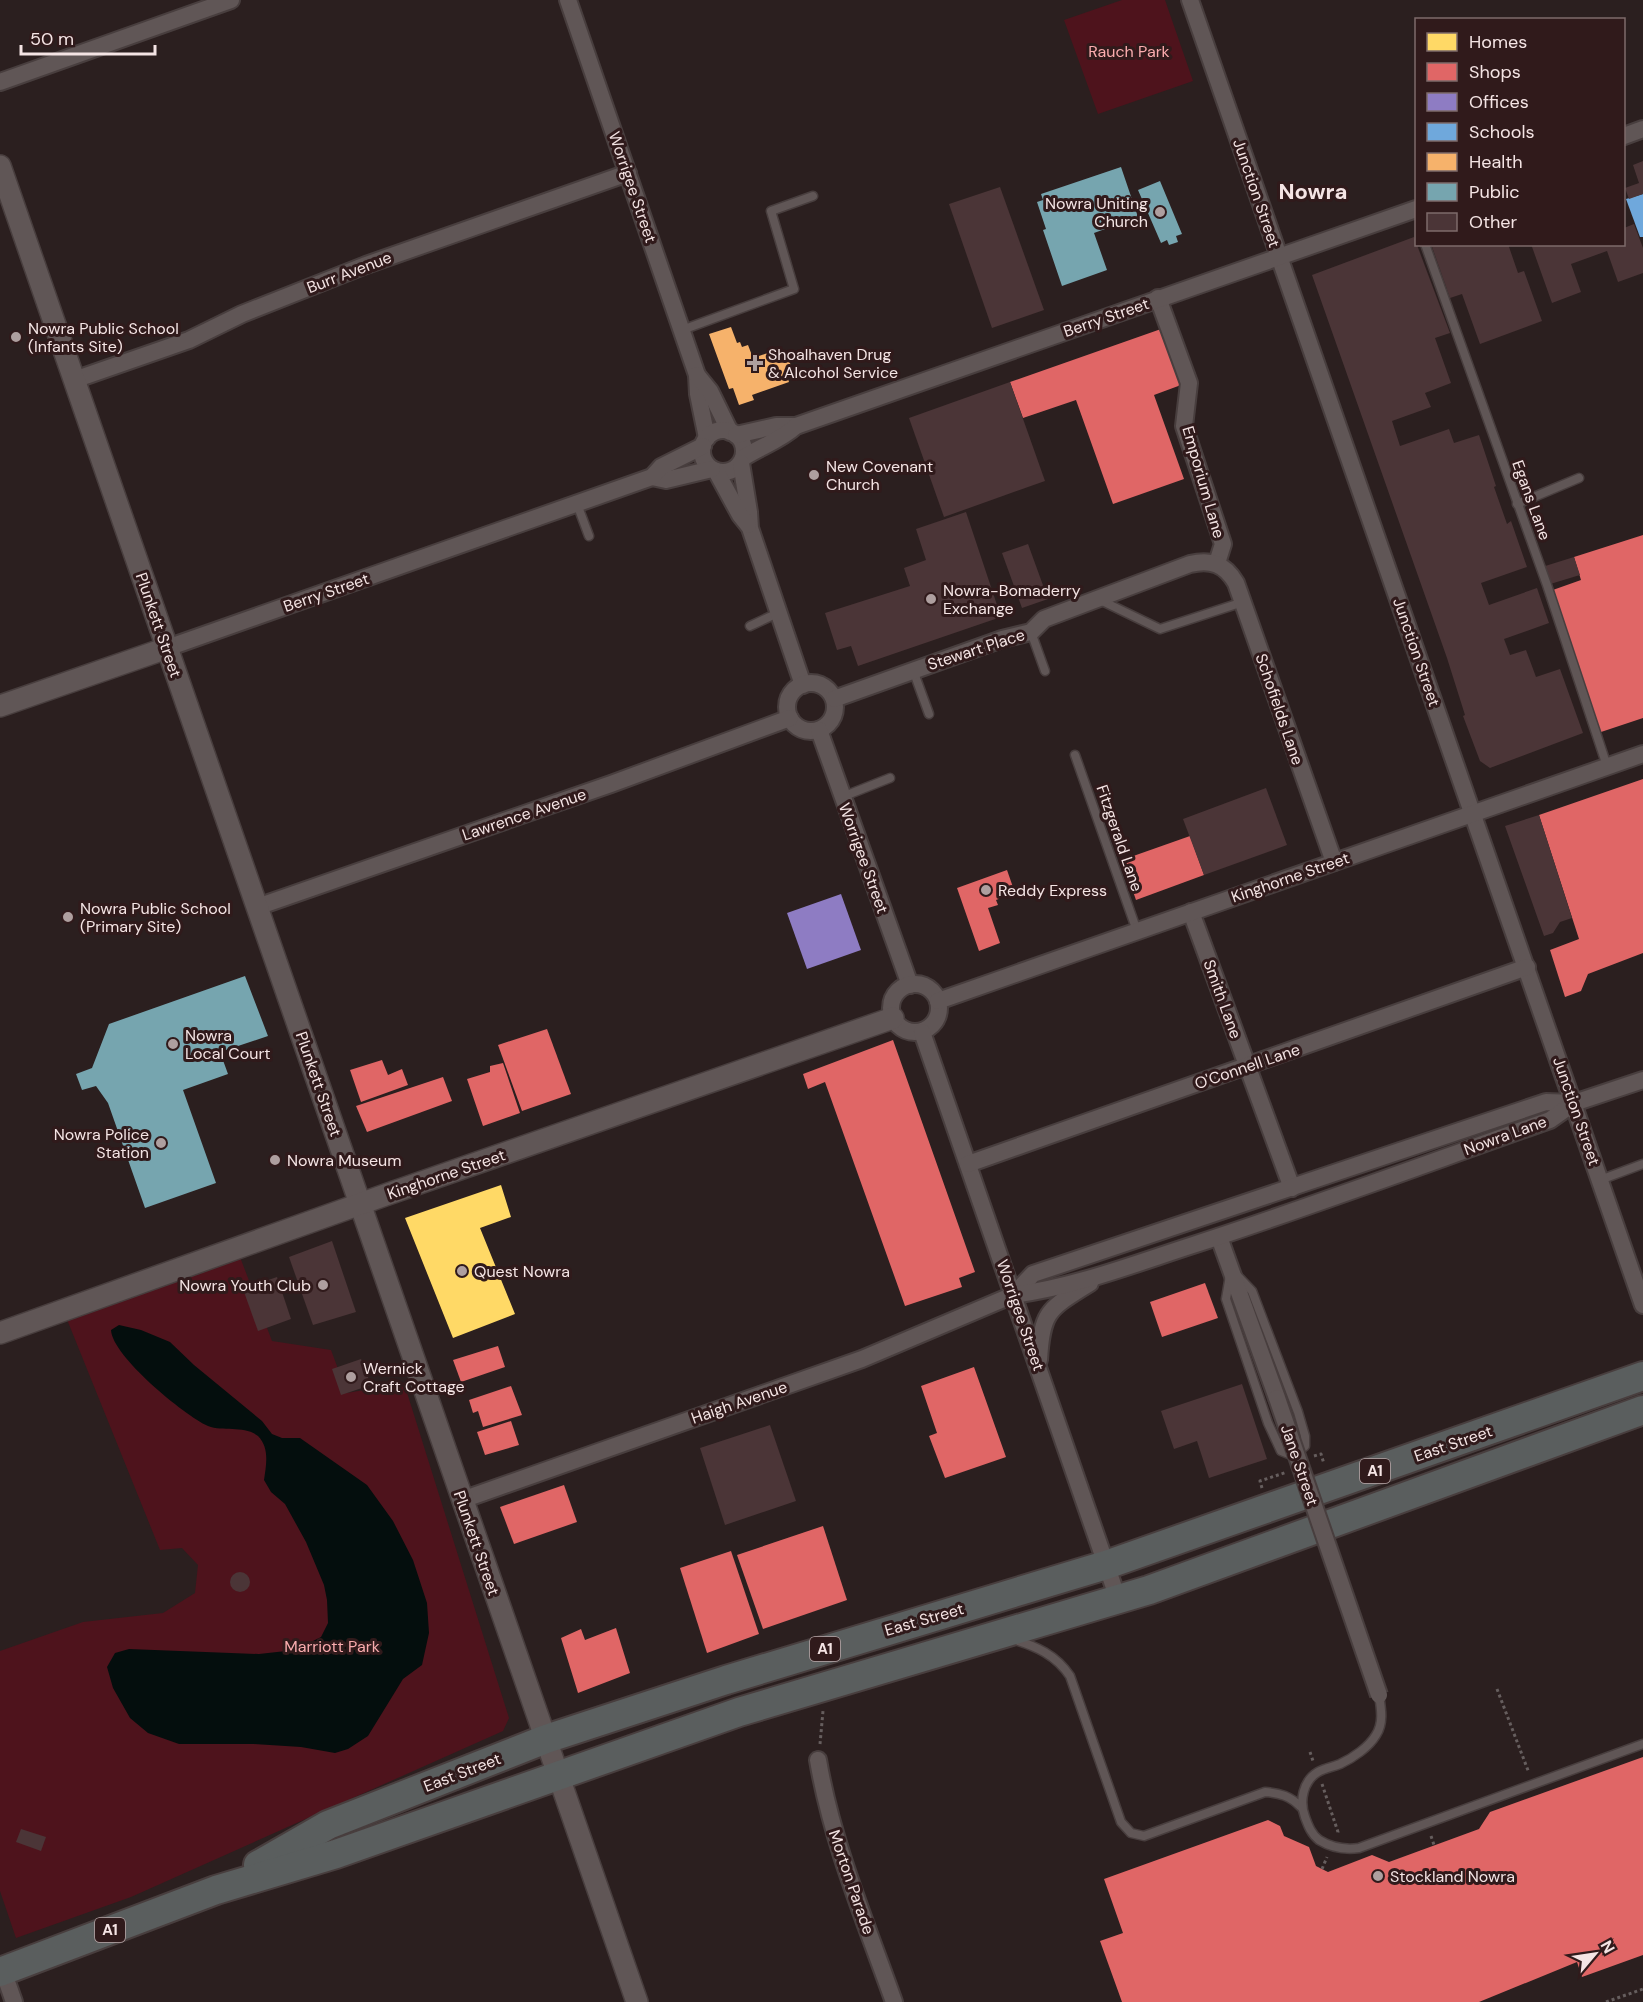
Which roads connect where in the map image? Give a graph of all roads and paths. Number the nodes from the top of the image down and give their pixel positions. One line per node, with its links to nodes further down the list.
1 (231, 0): 4 (street)
2 (568, 0): 8 (street, Worrigee Street)
3 (1190, 0): 12 (street, Junction Street)
4 (0, 82)
5 (1643, 129): 6 (street)
6 (1625, 135)
7 (0, 166): 16 (street, Plunkett Street)
8 (628, 173): 14 (street, Worrigee Street); 16 (street, Burr Avenue)
9 (813, 196): 14 (lane)
10 (1415, 213): 12 (street, Berry Street)
11 (1426, 246): 25 (lane, Egans Lane)
12 (1279, 256): 13 (street, Berry Street); 48 (street, Junction Street)
13 (1158, 298): 17 (street, Berry Street); 28 (street, Emporium Lane)
14 (682, 330): 15 (street, Worrigee Street)
15 (697, 375): 18 (street, Worrigee Street); 19 (street, Worrigee Street)
16 (74, 380): 34 (street, Plunkett Street)
17 (796, 426): 18 (street, Berry Street); 20 (street, Berry Street)
18 (733, 434): 19 (street); 20 (street)
19 (705, 442): 21 (street); 22 (street, Berry Street)
20 (742, 460): 21 (street); 26 (street)
21 (714, 470): 22 (street, Berry Street); 26 (street)
22 (652, 477): 24 (street, Berry Street)
23 (1579, 478): 25 (lane)
24 (577, 504): 27 (lane); 34 (street, Berry Street)
25 (1517, 504): 45 (lane, Egans Lane)
26 (750, 528): 31 (street)
27 (589, 536)
28 (1217, 563): 29 (street, Stewart Place); 30 (street, Schofields Lane)
29 (1097, 598): 30 (lane); 33 (street, Stewart Place)
30 (1243, 602): 49 (street, Schofields Lane)
31 (780, 612): 32 (lane); 37 (street)
32 (750, 626)
33 (1031, 632): 35 (street, Stewart Place); 36 (lane)
34 (167, 648): 39 (street, Berry Street); 50 (street, Plunkett Street)
35 (913, 670): 38 (street, Stewart Place); 40 (lane)
36 (1045, 671)
37 (803, 685): 38 (street); 41 (street)
38 (834, 699): 42 (street)
39 (0, 706)
40 (929, 714)
41 (790, 718): 42 (street); 50 (street, Lawrence Avenue)
42 (819, 730): 47 (street, Worrigee Street)
43 (1643, 754): 45 (street, Kinghorne Street)
44 (1075, 755): 52 (lane, Fitzgerald Lane)
45 (1607, 766): 48 (street, Kinghorne Street)
46 (890, 778): 47 (lane)
47 (842, 797): 54 (street, Worrigee Street)
48 (1473, 813): 49 (street, Kinghorne Street); 53 (street, Junction Street)
49 (1334, 862): 51 (street, Kinghorne Street)
50 (257, 907): 66 (street, Plunkett Street)
51 (1191, 912): 52 (street, Kinghorne Street); 58 (street, Smith Lane)
52 (1137, 931): 55 (street, Kinghorne Street)
53 (1527, 967): 58 (street, O'Connell Lane); 60 (street, Junction Street)
54 (910, 985): 55 (street); 56 (street)
55 (938, 1001): 57 (street)
56 (893, 1018): 57 (street); 66 (street, Kinghorne Street)
57 (922, 1032): 61 (street, Worrigee Street)
58 (1247, 1066): 61 (street, O'Connell Lane); 64 (street, Smith Lane)
59 (1643, 1080): 60 (street)
60 (1574, 1103): 63 (street, Junction Street); 64 (street, Nowra Lane); 68 (street, Nowra Lane)
61 (968, 1164): 71 (street, Worrigee Street)
62 (1643, 1164): 63 (lane)
63 (1600, 1180): 72 (street, Junction Street)
64 (1292, 1188): 65 (street, Nowra Lane)
65 (1255, 1200): 67 (street, Nowra Lane); 68 (street, Nowra Lane)
66 (361, 1204): 73 (street, Kinghorne Street); 81 (street, Plunkett Street)
67 (1162, 1230): 68 (street, Nowra Lane); 71 (street, Nowra Lane)
68 (1219, 1237): 69 (street, Jane Street); 70 (street, Nowra Lane)
69 (1231, 1269): 69 (lane); 86 (street, Jane Street, bridge)
70 (1106, 1273): 71 (street, Nowra Lane); 74 (street, Nowra Lane)
71 (1014, 1296): 74 (street, Worrigee Street); 81 (street, Haigh Avenue)
72 (1643, 1305)
73 (0, 1333)
74 (1038, 1367): 82 (street, Worrigee Street)
75 (1643, 1376): 82 (highway, East Street / A1)
76 (1643, 1410): 83 (highway, East Street / A1)
77 (1311, 1457): 79 (path)
78 (1282, 1467): 80 (path)
79 (1325, 1468)
80 (1285, 1476)
81 (462, 1500): 88 (street, Plunkett Street)
82 (1106, 1565): 83 (street, Worrigee Street); 88 (highway, East Street / A1)
83 (1118, 1599): 84 (highway, East Street / A1)
84 (1000, 1635): 92 (highway, East Street / A1); 94 (lane)
85 (1497, 1689): 93 (path)
86 (1379, 1695): 91 (lane)
87 (823, 1707): 90 (path)
88 (546, 1740): 92 (street, Plunkett Street); 97 (highway, East Street / A1)
89 (1643, 1744): 93 (lane)
90 (818, 1760): 102 (street, Morton Parade)
91 (1317, 1772): 94 (lane); 95 (path)
92 (559, 1775): 97 (highway, East Street / A1); 101 (street, Plunkett Street)
93 (1534, 1784): 95 (lane)
94 (1301, 1807): 95 (lane)
95 (1332, 1846): 96 (path)
96 (1322, 1869)
97 (216, 1890): 98 (highway, East Street / A1)
98 (1, 1968): 100 (street)
99 (1643, 1989): 103 (path)
100 (14, 2002)
101 (637, 2002)
102 (894, 2002)
103 (1606, 2002)

